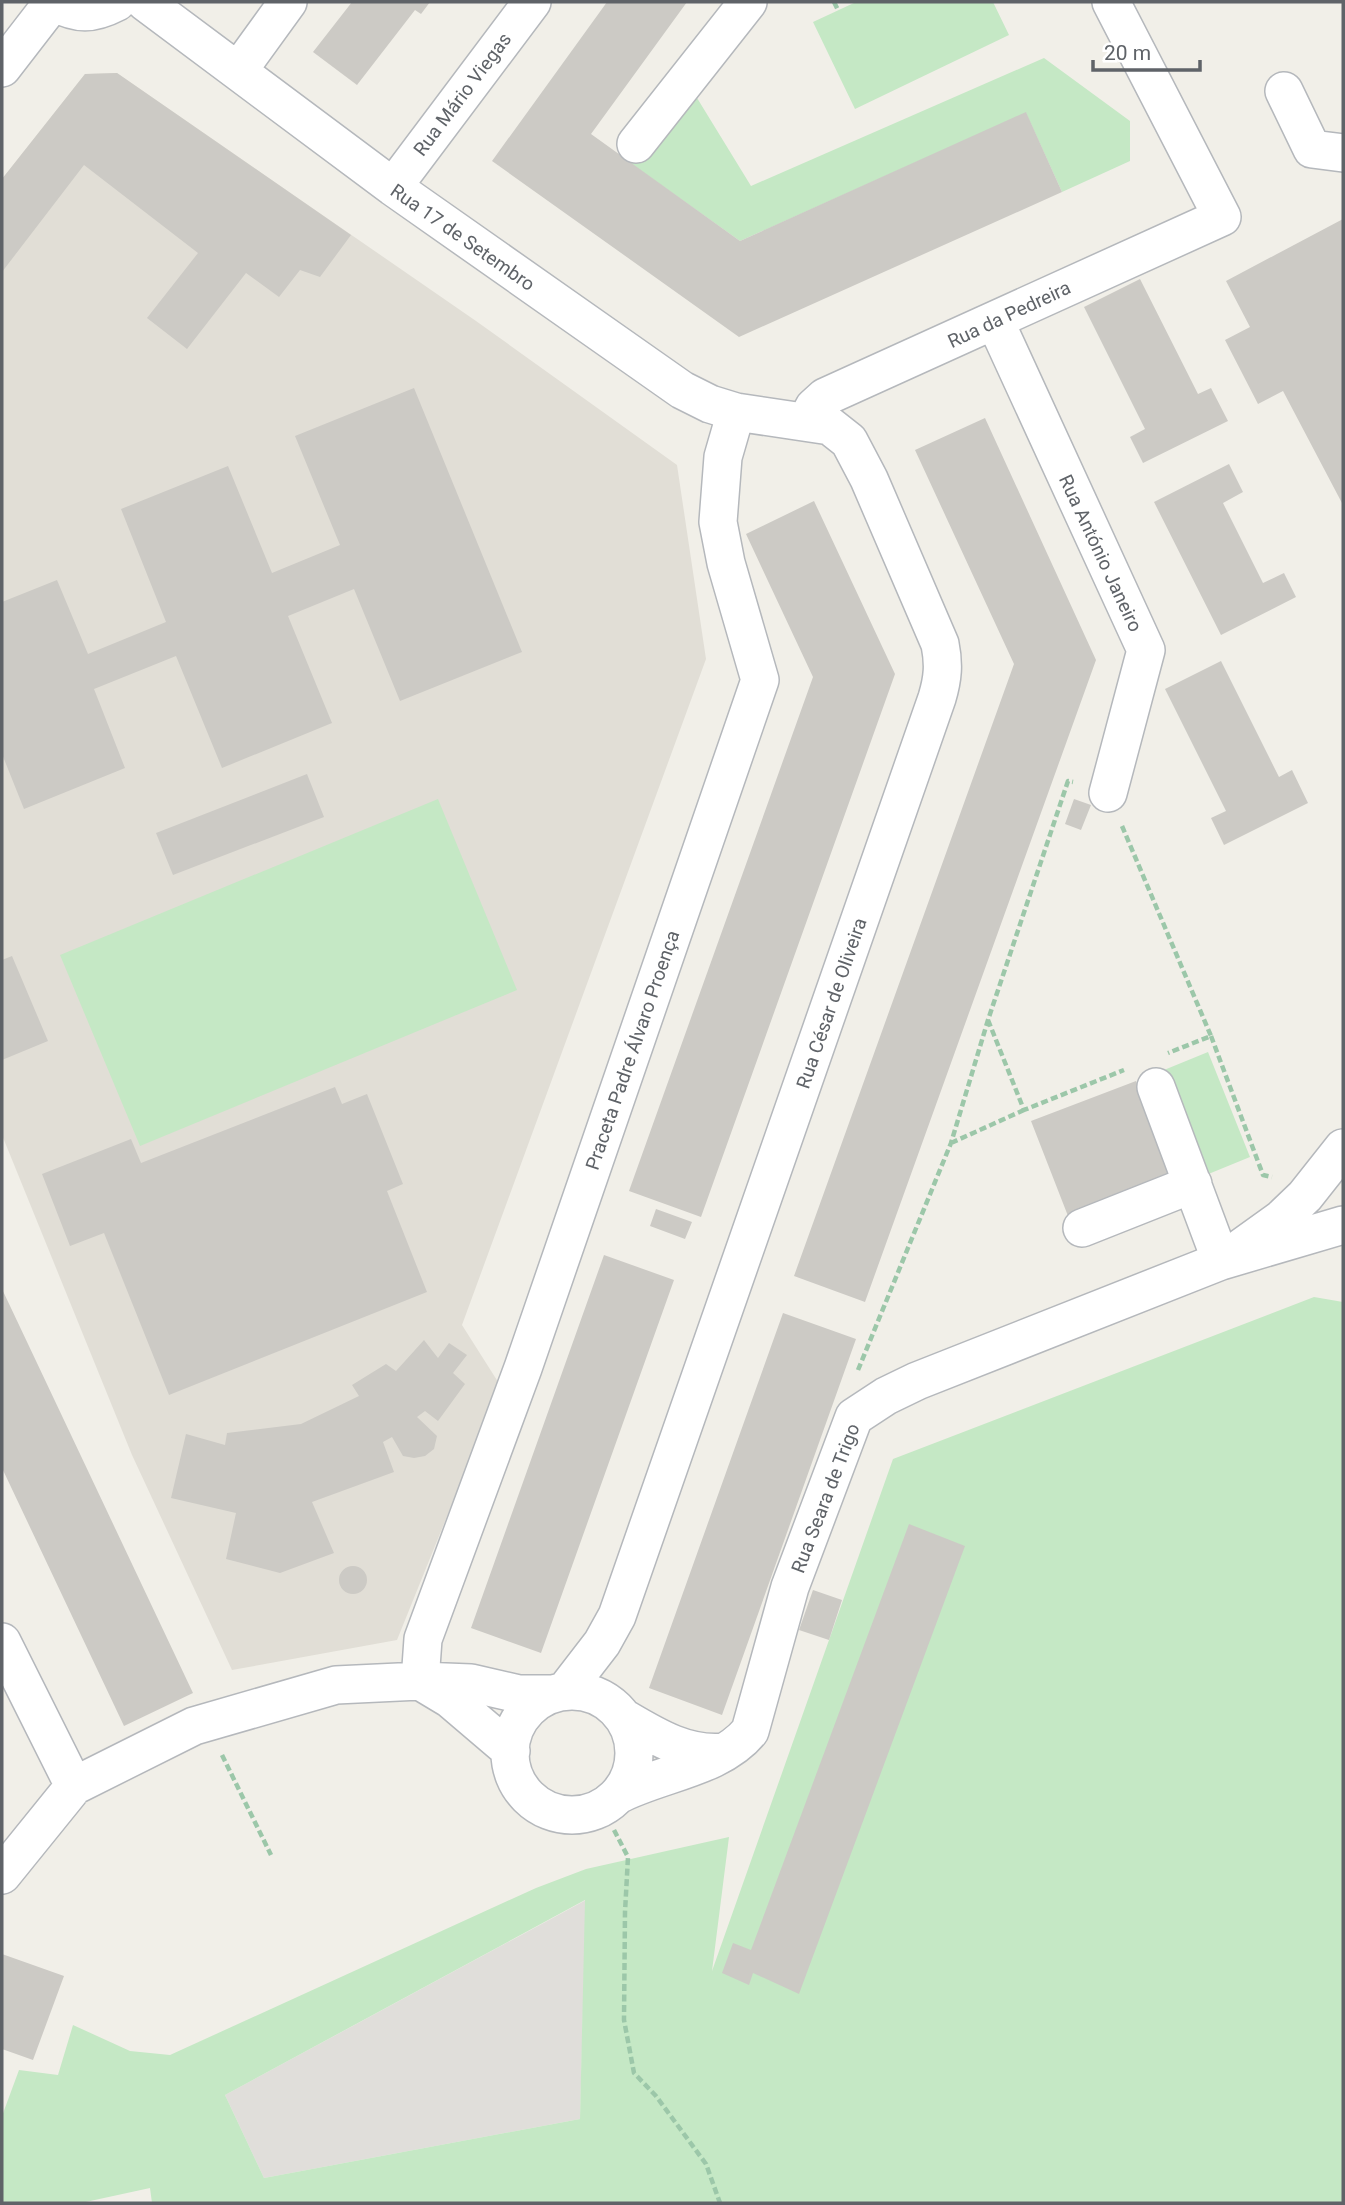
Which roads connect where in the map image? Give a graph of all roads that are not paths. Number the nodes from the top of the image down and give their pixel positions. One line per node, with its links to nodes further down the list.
1 (53, 2): 2 (street); 8 (street)
2 (117, 2)
3 (145, 2): 9 (street, Rua 17 de Setembro)
4 (289, 2): 9 (street)
5 (532, 2): 13 (street, Rua Mário Viegas)
6 (748, 2): 11 (street)
7 (1111, 2): 14 (street, Rua da Pedreira)
8 (2, 68)
9 (238, 71): 13 (street, Rua 17 de Setembro)
10 (1284, 91): 12 (street)
11 (636, 144)
12 (1343, 153)
13 (393, 187): 15 (street, Rua 17 de Setembro)
14 (995, 321): 16 (street, Rua da Pedreira); 17 (street, Rua António Janeiro)
15 (736, 412): 16 (street, Rua 17 de Setembro); 26 (street, Praceta Padre Álvaro Proença)
16 (806, 422): 24 (street, Rua César de Oliveira)
17 (1108, 793)
18 (1151, 1069): 20 (street)
19 (1343, 1148): 23 (street, Rua Seara de Trigo)
20 (1192, 1184): 22 (street); 23 (street)
21 (1343, 1225): 23 (street, Rua Seara de Trigo)
22 (1082, 1227)
23 (1221, 1261): 30 (street, Rua Seara de Trigo)
24 (617, 1616): 27 (street, Rua César de Oliveira); 28 (street, Rua César de Oliveira)
25 (2, 1642): 31 (street)
26 (420, 1681): 27 (street); 29 (street); 31 (street)
27 (558, 1692): 28 (street); 29 (street)
28 (622, 1716): 30 (street); 32 (street)
29 (511, 1751): 32 (street)
30 (729, 1751): 32 (street, Rua Seara de Trigo)
31 (74, 1786): 33 (street)
32 (610, 1801)
33 (2, 1875)

